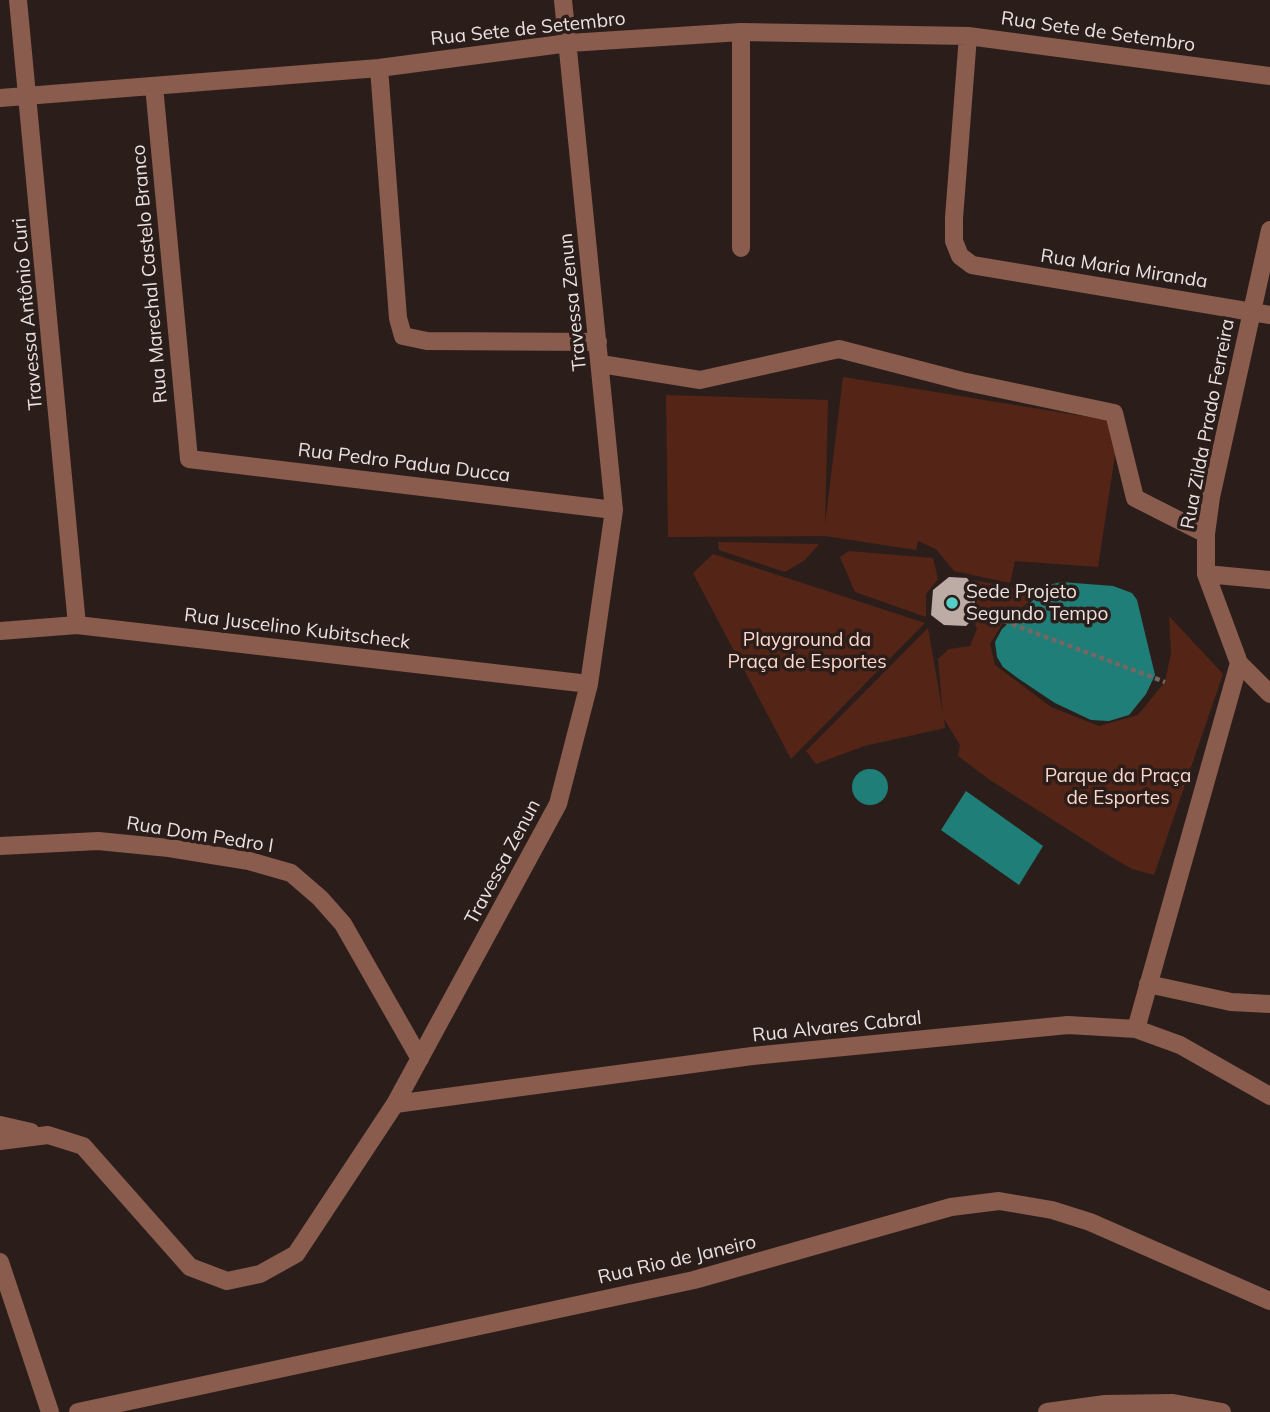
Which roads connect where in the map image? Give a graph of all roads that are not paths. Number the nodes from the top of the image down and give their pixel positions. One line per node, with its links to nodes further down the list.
1 (18, 0): 9 (street, Travessa Antônio Curi)
2 (563, 0): 5 (street, Travessa Zenun)
3 (741, 32): 4 (street, Rua Sete de Setembro); 5 (street, Rua Sete de Setembro); 12 (street)
4 (968, 36): 7 (street, Rua Sete de Setembro); 13 (street, Rua Maria Miranda)
5 (569, 43): 6 (street, Rua Sete de Setembro); 14 (street, Travessa Zenun)
6 (379, 68): 8 (street, Rua Sete de Setembro); 14 (street)
7 (1270, 76)
8 (154, 86): 9 (street, Rua Sete de Setembro); 16 (street, Rua Marechal Castelo Branco)
9 (29, 95): 10 (street, Rua Sete de Setembro); 21 (street, Travessa Antônio Curi)
10 (0, 98)
11 (1270, 230): 13 (street, Rua Zilda Prado Ferreira)
12 (741, 248)
13 (1261, 313): 18 (street, Rua Zilda Prado Ferreira)
14 (598, 342): 15 (street, Travessa Zenun)
15 (601, 364): 17 (street, Travessa Zenun); 18 (street)
16 (188, 459): 17 (street, Rua Pedro Padua Ducca)
17 (614, 510): 24 (street, Travessa Zenun)
18 (1206, 534): 19 (street, Rua Zilda Prado Ferreira)
19 (1206, 573): 20 (street); 23 (street, Rua Zilda Prado Ferreira)
20 (1270, 580)
21 (78, 625): 22 (street, Rua Juscelino Kubitscheck); 24 (street, Rua Juscelino Kubitscheck)
22 (0, 631)
23 (1240, 663): 25 (street, Rua Zilda Prado Ferreira); 27 (street)
24 (589, 684): 30 (street, Travessa Zenun)
25 (1270, 694)
26 (0, 846): 30 (street, Rua Dom Pedro I)
27 (1148, 984): 28 (street); 29 (street)
28 (1270, 1004)
29 (1136, 1030): 31 (street, Rua Alvares Cabral); 32 (street, Rua Alvares Cabral)
30 (420, 1059): 32 (street, Travessa Zenun)
31 (1270, 1096)
32 (395, 1104): 34 (street, Travessa Zenun)
33 (0, 1125): 34 (street)
34 (48, 1135): 35 (street, Travessa Zenun)
35 (0, 1141)
36 (0, 1262): 38 (street)
37 (1270, 1301): 39 (street, Rua Rio de Janeiro)
38 (50, 1412)
39 (78, 1412)
40 (1047, 1412): 41 (street)
41 (1222, 1412)

